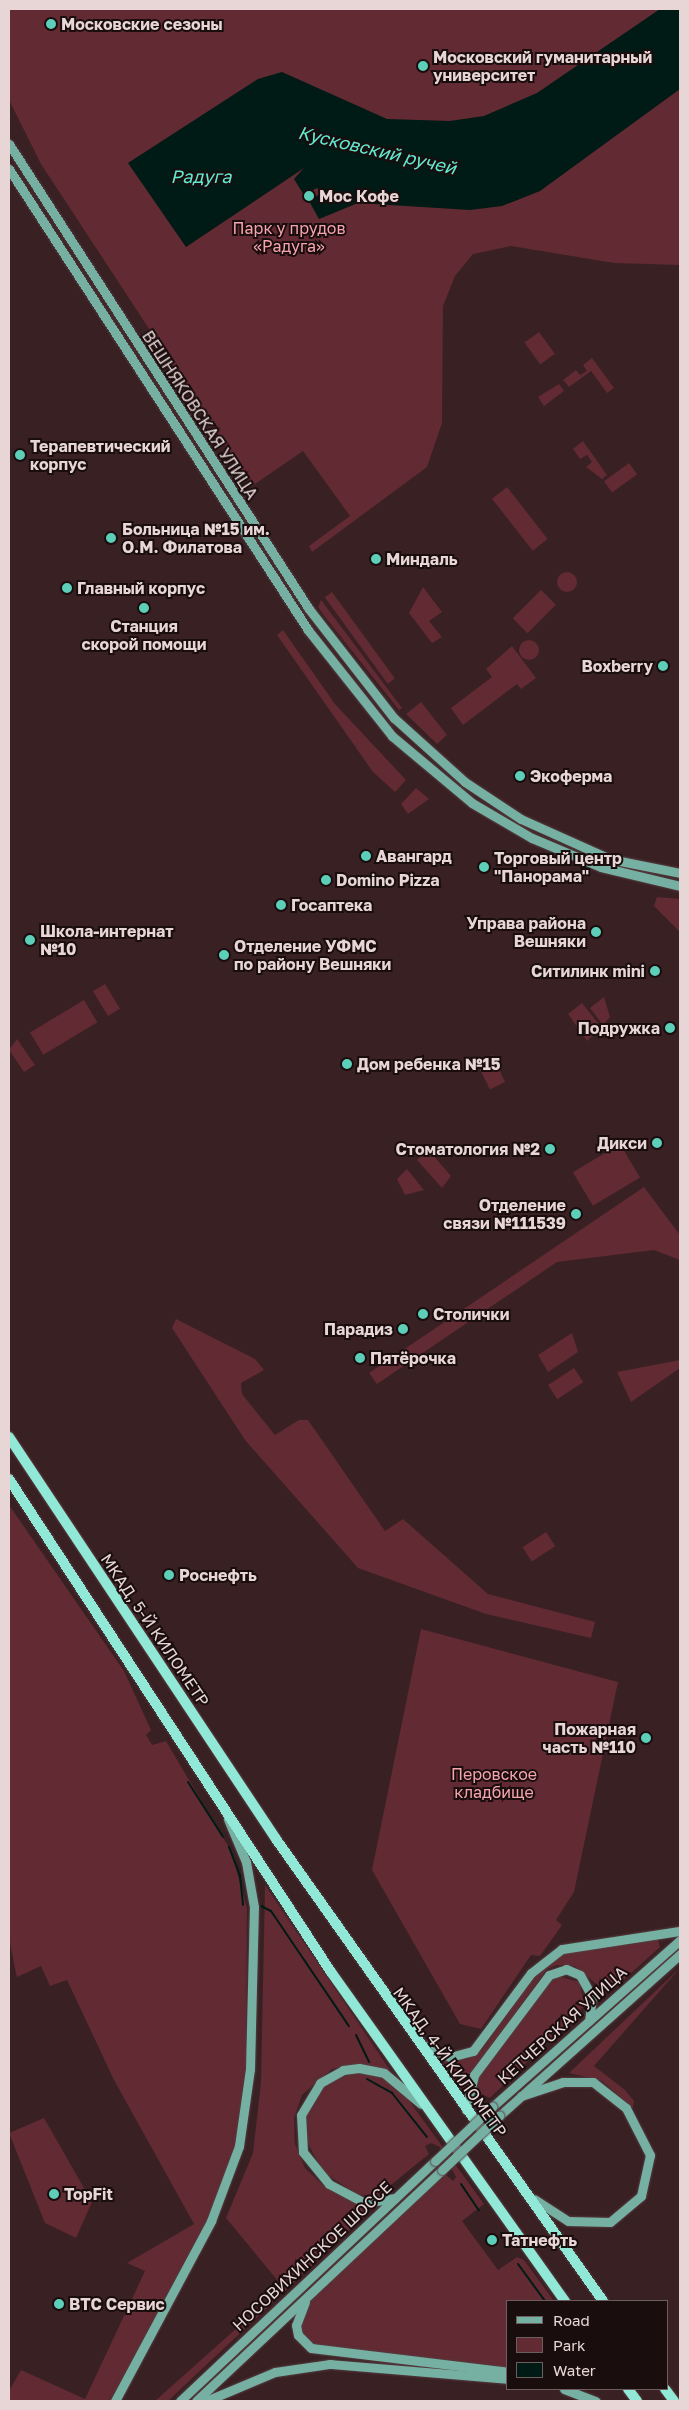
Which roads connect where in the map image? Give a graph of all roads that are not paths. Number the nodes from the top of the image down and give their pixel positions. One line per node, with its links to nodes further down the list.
1 (9, 144): 3 (main road, ВЕШНЯКОВСКАЯ УЛИЦА)
2 (9, 169): 4 (main road, ВЕШНЯКОВСКАЯ УЛИЦА)
3 (680, 873)
4 (680, 886)
5 (9, 1436): 8 (highway, МКАД, 5-Й КИЛОМЕТР)
6 (9, 1479): 7 (highway)
7 (225, 1812): 16 (highway); 29 (main road)
8 (276, 1839): 13 (highway, МКАД, 4-Й КИЛОМЕТР)
9 (680, 1931): 13 (main road)
10 (680, 1940): 12 (main road, КЕТЧЕРСКАЯ УЛИЦА)
11 (680, 1954): 14 (main road, КЕТЧЕРСКАЯ УЛИЦА)
12 (589, 2021): 15 (main road); 17 (main road, КЕТЧЕРСКАЯ УЛИЦА, bridge)
13 (414, 2038): 15 (highway, МКАД, 4-Й КИЛОМЕТР)
14 (521, 2096): 18 (main road, КЕТЧЕРСКАЯ УЛИЦА, bridge); 19 (main road)
15 (466, 2110): 19 (highway, МКАД, 4-Й КИЛОМЕТР)
16 (428, 2111): 20 (main road); 22 (highway)
17 (465, 2133): 20 (main road, НОСОВИХИНСКОЕ ШОССЕ, bridge)
18 (471, 2142): 21 (main road, НОСОВИХИНСКОЕ ШОССЕ, bridge)
19 (523, 2189): 23 (highway, МКАД, 4-Й КИЛОМЕТР)
20 (395, 2198): 30 (main road, НОСОВИХИНСКОЕ ШОССЕ)
21 (310, 2294): 24 (main road); 31 (main road, НОСОВИХИНСКОЕ ШОССЕ)
22 (564, 2300)
23 (602, 2300)
24 (507, 2372)
25 (507, 2379): 32 (main road)
26 (567, 2390): 33 (main road)
27 (629, 2390): 34 (highway)
28 (666, 2390): 35 (highway)
29 (115, 2401)
30 (180, 2401)
31 (196, 2401)
32 (206, 2401)
33 (596, 2401)
34 (636, 2401)
35 (674, 2401)

